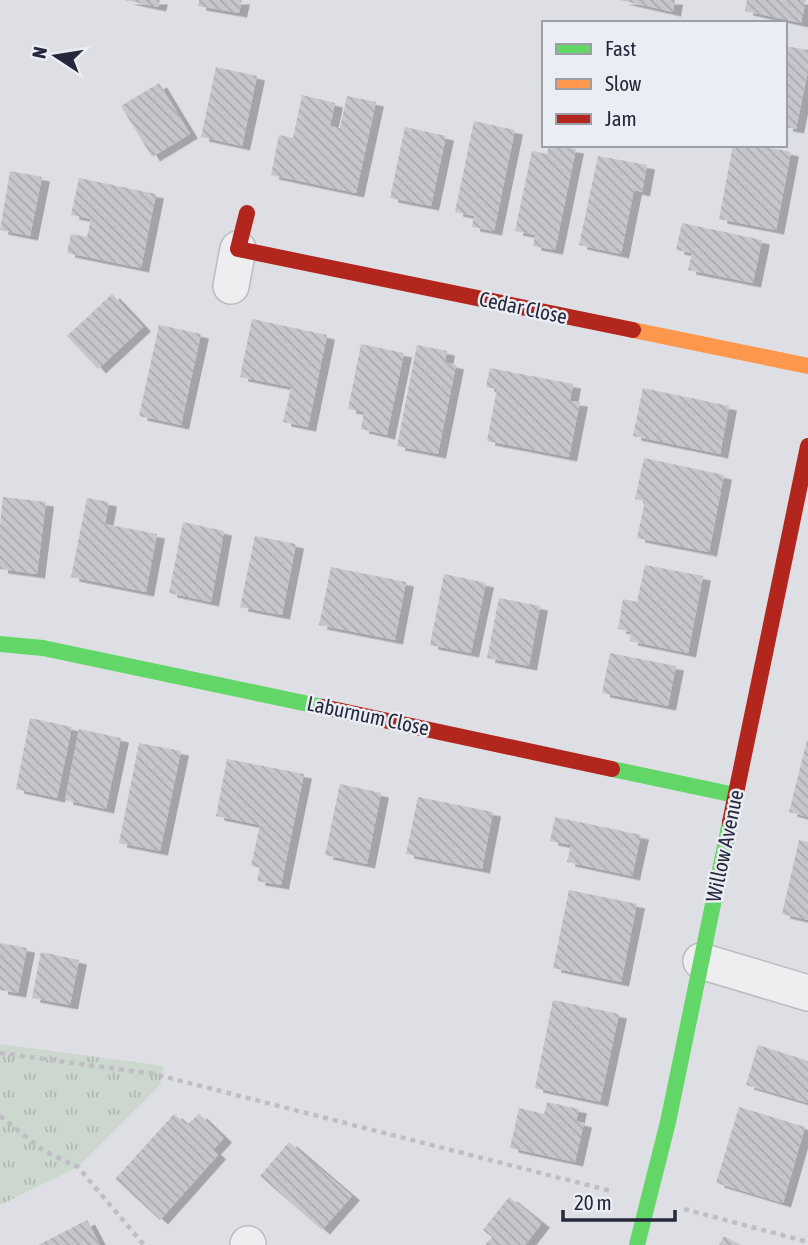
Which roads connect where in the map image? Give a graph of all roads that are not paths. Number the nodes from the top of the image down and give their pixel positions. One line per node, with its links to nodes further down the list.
1 (247, 213): 2 (street)
2 (238, 249): 3 (street); 4 (street, Cedar Close)
3 (231, 286)
4 (808, 366)
5 (808, 446): 7 (street, Willow Avenue)
6 (0, 644): 7 (street, Laburnum Close)
7 (735, 795): 8 (street, Willow Avenue)
8 (701, 961): 9 (street); 10 (street, Willow Avenue)
9 (808, 993)
10 (637, 1245)

